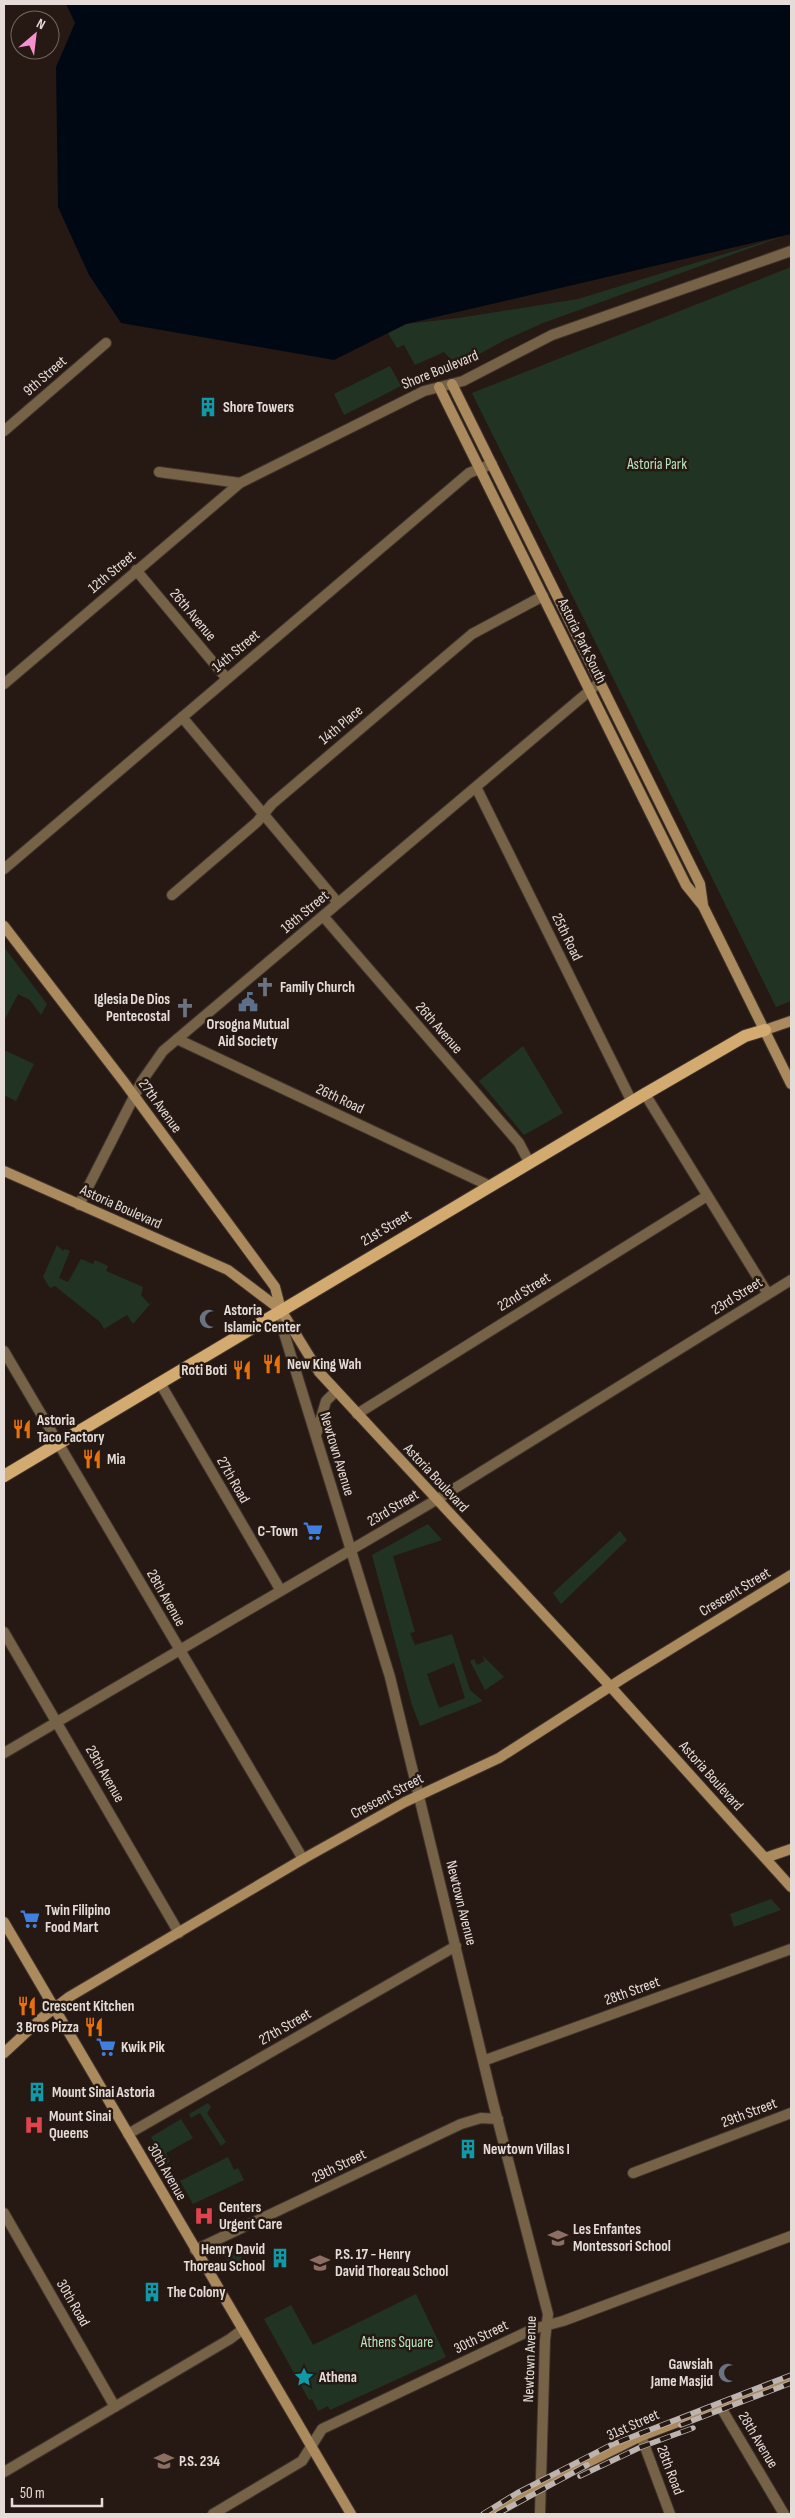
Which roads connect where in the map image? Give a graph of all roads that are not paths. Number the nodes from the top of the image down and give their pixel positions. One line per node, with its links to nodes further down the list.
1 (791, 251): 3 (street, Shore Boulevard)
2 (106, 343): 5 (street, 9th Street)
3 (452, 384): 4 (street, Shore Boulevard); 6 (street, Astoria Park South)
4 (439, 387): 7 (street, Astoria Park South); 9 (street, Shore Boulevard)
5 (4, 431)
6 (492, 464): 7 (street, 14th Street); 13 (street, Astoria Park South)
7 (479, 469): 11 (street, Astoria Park South); 12 (street, 14th Street)
8 (159, 472): 9 (street)
9 (240, 483): 10 (street, 12th Street)
10 (136, 570): 12 (street, 26th Avenue); 14 (street, 12th Street)
11 (542, 596): 15 (street, Astoria Park South); 18 (street, 14th Place)
12 (227, 679): 16 (street, 14th Street)
13 (600, 682): 15 (street, 18th Street); 22 (street, Astoria Park South)
14 (4, 684)
15 (589, 691): 17 (street, 18th Street); 22 (street, Astoria Park South)
16 (182, 717): 18 (street); 19 (street, 14th Street)
17 (476, 787): 21 (street, 18th Street); 31 (street, 25th Road)
18 (263, 814): 20 (street, 14th Place); 21 (street)
19 (4, 869)
20 (172, 895)
21 (338, 903): 23 (street, 18th Street)
22 (703, 906): 26 (street, Astoria Park South)
23 (322, 916): 27 (street, 18th Street); 32 (street, 26th Avenue)
24 (4, 926): 30 (street, 27th Avenue)
25 (791, 1021): 26 (street, 21st Street)
26 (764, 1030): 28 (street, Astoria Park South); 29 (main road, 21st Street)
27 (177, 1039): 30 (street, 18th Street); 34 (street, 26th Road)
28 (791, 1084)
29 (645, 1094): 31 (main road, 21st Street); 35 (street)
30 (134, 1097): 36 (street, 18th Street); 39 (street, 27th Avenue)
31 (632, 1102): 32 (main road, 21st Street)
32 (529, 1162): 34 (main road, 21st Street)
33 (4, 1171): 36 (street, Astoria Boulevard)
34 (490, 1186): 39 (main road, 21st Street)
35 (707, 1196): 38 (street); 43 (street, 22nd Street)
36 (79, 1205): 39 (street, Astoria Boulevard)
37 (791, 1280): 38 (street, 23rd Street)
38 (768, 1294): 47 (street, 23rd Street)
39 (280, 1310): 41 (main road, 21st Street); 42 (street, Astoria Boulevard); 44 (street, Newtown Avenue)
40 (4, 1351): 45 (street, 28th Avenue)
41 (160, 1384): 45 (main road, 21st Street); 50 (street, 27th Road)
42 (336, 1391): 43 (street, Astoria Boulevard); 44 (street)
43 (356, 1414): 47 (street, Astoria Boulevard)
44 (316, 1436): 48 (street, Newtown Avenue)
45 (58, 1444): 46 (main road, 21st Street); 52 (street, 28th Avenue)
46 (4, 1476)
47 (436, 1500): 48 (street, 23rd Street); 53 (street, Astoria Boulevard)
48 (351, 1550): 50 (street, 23rd Street); 56 (street, Newtown Avenue)
49 (791, 1575): 53 (street, Crescent Street)
50 (281, 1591): 52 (street, 23rd Street)
51 (4, 1632): 54 (street, 29th Avenue)
52 (180, 1650): 54 (street, 23rd Street); 59 (street, 28th Avenue)
53 (610, 1686): 56 (street, Crescent Street); 58 (street, Astoria Boulevard)
54 (57, 1720): 55 (street, 23rd Street); 62 (street, 29th Avenue)
55 (4, 1752)
56 (419, 1795): 59 (street, Crescent Street); 63 (street, Newtown Avenue)
57 (791, 1849): 58 (street)
58 (765, 1858): 60 (street, Astoria Boulevard)
59 (302, 1859): 62 (street, Crescent Street)
60 (791, 1887)
61 (4, 1922): 65 (street, 30th Avenue)
62 (179, 1933): 65 (street, Crescent Street)
63 (456, 1946): 67 (street, Newtown Avenue); 70 (street, 27th Street)
64 (791, 1950): 67 (street, 28th Street)
65 (55, 2008): 66 (street, Crescent Street); 70 (street, 30th Avenue)
66 (4, 2053)
67 (483, 2061): 69 (street, Newtown Avenue)
68 (791, 2113): 71 (street, 29th Street)
69 (498, 2119): 74 (street, 29th Street); 75 (street, Newtown Avenue)
70 (128, 2134): 74 (street, 30th Avenue)
71 (633, 2173)
72 (4, 2213): 79 (street, 30th Road)
73 (791, 2236): 75 (street, 30th Street)
74 (195, 2250): 76 (street, 30th Avenue)
75 (547, 2326): 81 (street, 30th Street); 83 (street, Newtown Avenue)
76 (242, 2330): 79 (street); 81 (street, 30th Avenue)
77 (791, 2379): 78 (street, 31st Street)
78 (720, 2406): 80 (street, 31st Street); 89 (street, 28th Avenue)
79 (115, 2407): 82 (street)
80 (641, 2436): 83 (street, 31st Street); 88 (street, 28th Road)
81 (311, 2446): 84 (street, 30th Street); 85 (street, 30th Avenue)
82 (4, 2472)
83 (540, 2486): 86 (street, 31st Street); 87 (street, Newtown Avenue)
84 (213, 2514)
85 (351, 2514)
86 (493, 2514)
87 (540, 2514)
88 (670, 2514)
89 (784, 2514)

